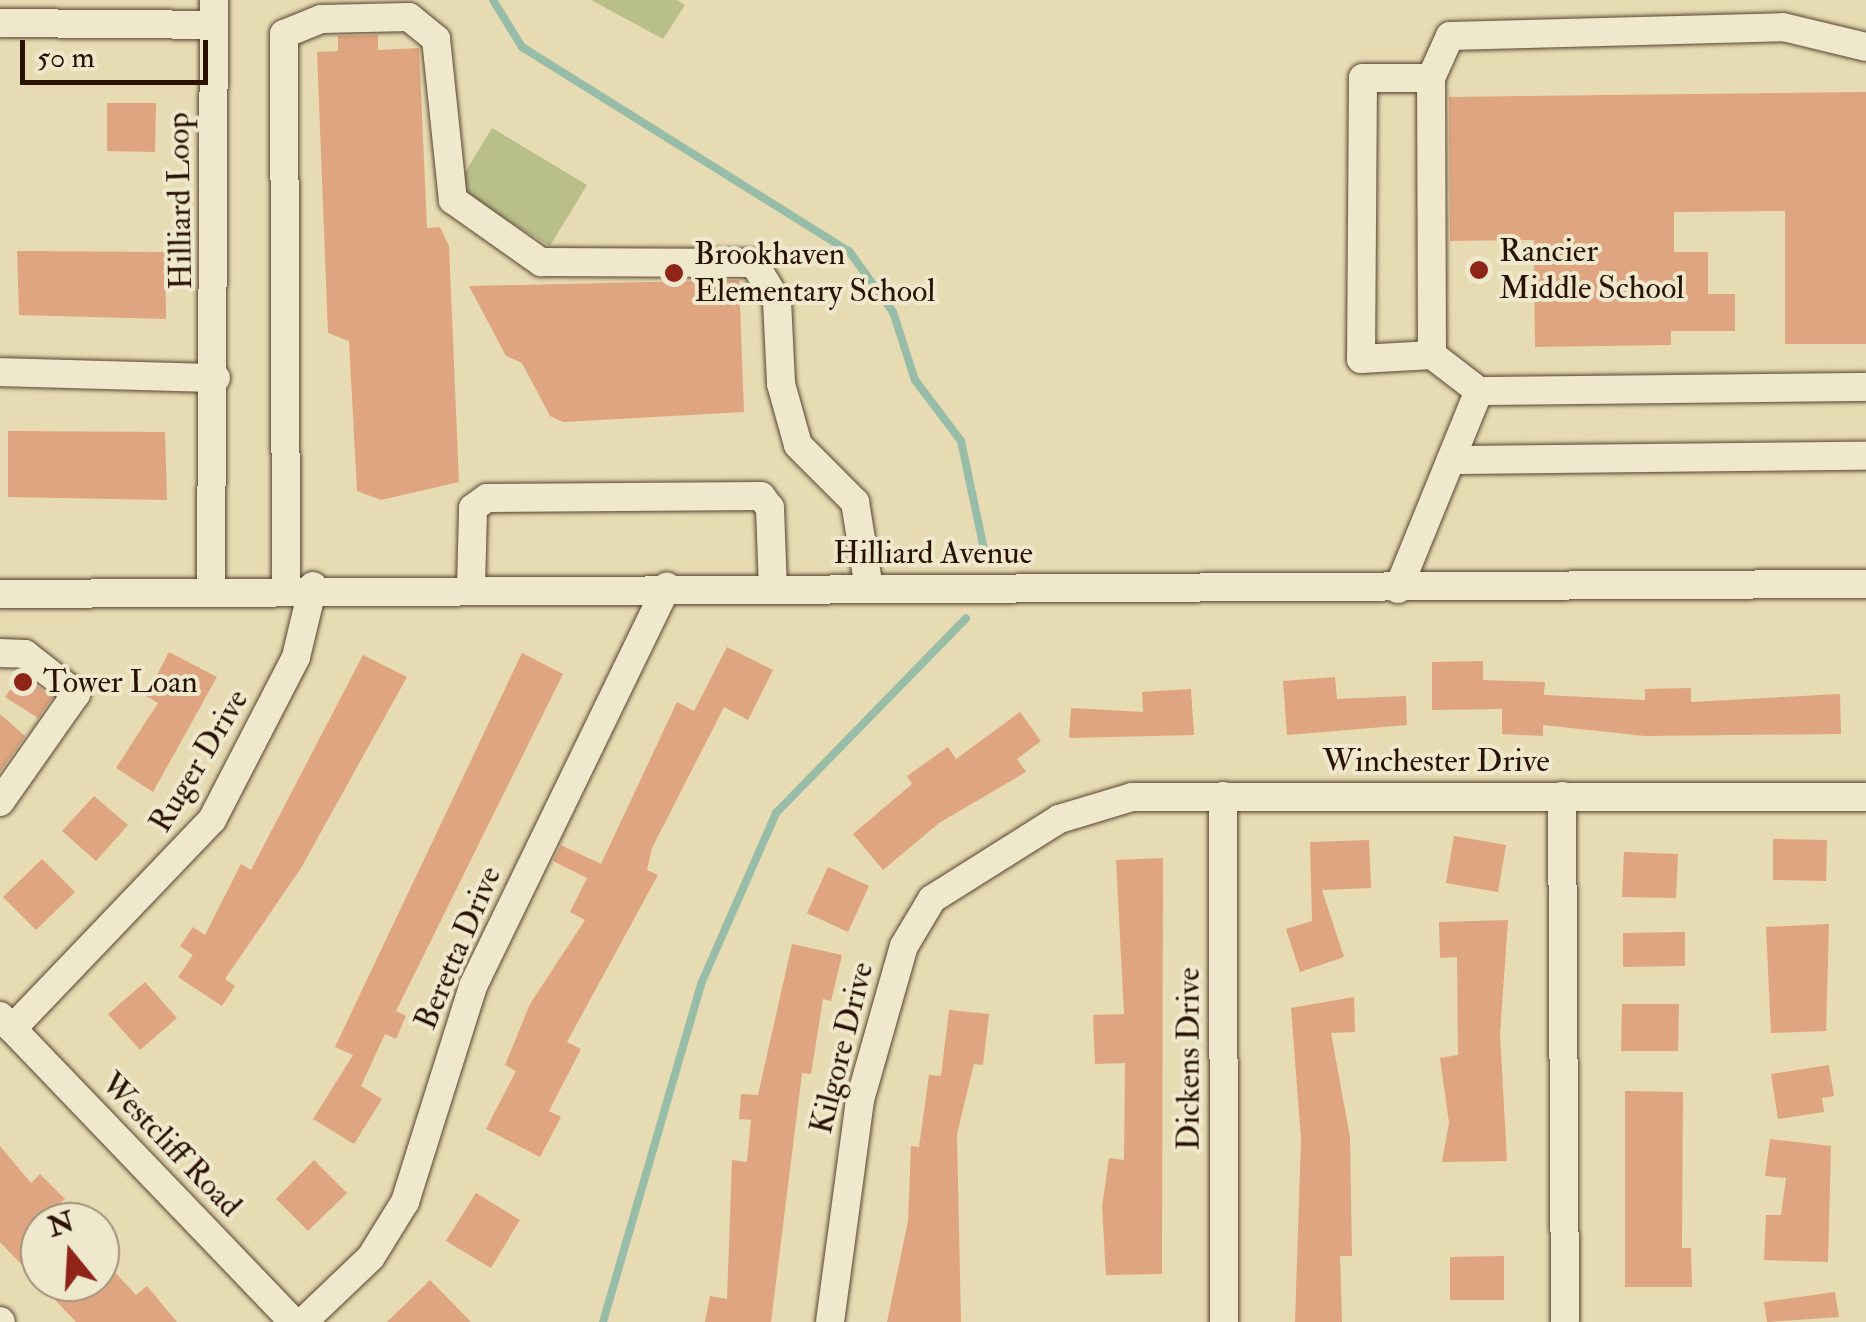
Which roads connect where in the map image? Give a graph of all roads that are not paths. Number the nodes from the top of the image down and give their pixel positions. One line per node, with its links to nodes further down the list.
1 (213, 12): 2 (street, Hilliard Loop); 7 (street, Hilliard Loop)
2 (0, 23)
3 (1866, 47): 4 (street)
4 (1431, 78): 5 (street); 5 (street)
5 (1432, 355): 9 (street)
6 (0, 372): 7 (street)
7 (216, 378): 16 (street, Hilliard Loop)
8 (1866, 387): 9 (street)
9 (1479, 391): 11 (street)
10 (1866, 456): 11 (street)
11 (1451, 460): 19 (street)
12 (1866, 584): 19 (street, Hilliard Avenue)
13 (300, 586): 14 (street, Hilliard Avenue); 16 (street, Hilliard Avenue); 18 (street, Ruger Drive); 27 (street, Ruger Drive)
14 (470, 587): 15 (street, Hilliard Avenue); 17 (street)
15 (667, 587): 17 (street, Hilliard Avenue); 29 (street, Beretta Drive)
16 (212, 588): 20 (street, Hilliard Avenue)
17 (774, 588): 18 (street, Hilliard Avenue)
18 (869, 588): 19 (street, Hilliard Avenue)
19 (1398, 589)
20 (0, 594)
21 (0, 653): 25 (street)
22 (1222, 796): 23 (street, Winchester Drive); 26 (street, Winchester Drive); 31 (street, Dickens Drive)
23 (1562, 796): 24 (street, Winchester Drive); 32 (street)
24 (1866, 796)
25 (0, 802)
26 (1016, 844): 30 (street, Kilgore Drive)
27 (6, 1023): 28 (street, Westcliff Road)
28 (293, 1322)
29 (303, 1322)
30 (830, 1322)
31 (1224, 1322)
32 (1564, 1322)

